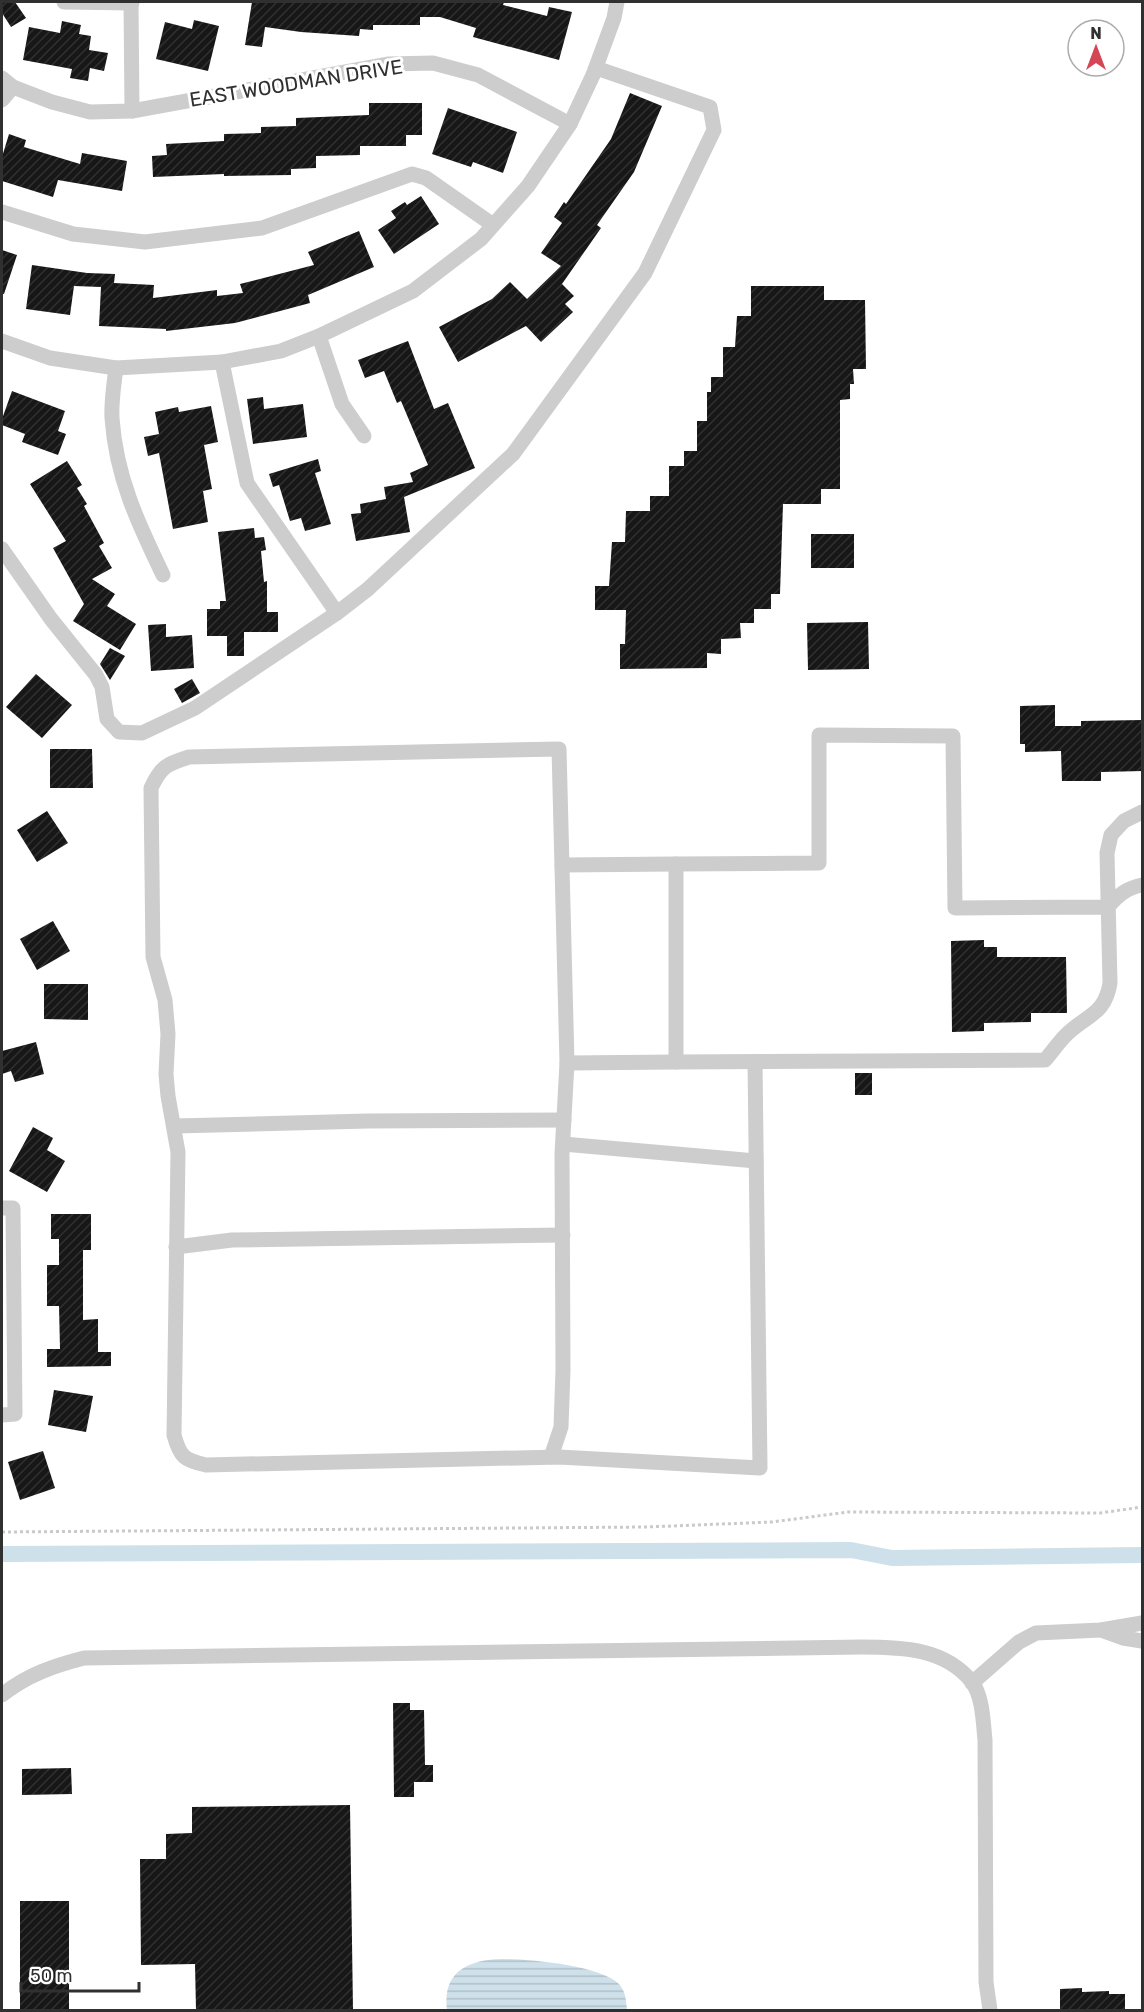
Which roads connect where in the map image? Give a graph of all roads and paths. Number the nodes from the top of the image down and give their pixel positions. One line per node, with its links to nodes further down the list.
1 (63, 2): 2 (street)
2 (132, 2): 7 (street)
3 (617, 2): 4 (street)
4 (596, 68): 8 (street); 18 (street)
5 (8, 82): 6 (street); 7 (street, EAST WOODMAN DRIVE)
6 (2, 100)
7 (132, 111): 8 (street, EAST WOODMAN DRIVE)
8 (570, 124): 10 (street)
9 (2, 212): 10 (street)
10 (493, 225): 11 (street)
11 (319, 336): 13 (street); 15 (street)
12 (2, 341): 14 (street)
13 (222, 362): 14 (street); 18 (street)
14 (116, 368): 17 (street)
15 (364, 436)
16 (2, 549): 18 (street)
17 (162, 575)
18 (338, 614)
19 (1143, 812): 23 (street)
20 (676, 864): 21 (street); 23 (street); 24 (street)
21 (562, 866): 26 (street); 28 (street)
22 (1143, 885): 23 (street)
23 (1108, 907): 25 (street)
24 (676, 1062): 25 (street); 26 (street)
25 (755, 1062): 30 (street)
26 (567, 1064): 27 (street)
27 (564, 1120): 28 (street); 29 (street)
28 (175, 1126): 33 (street)
29 (562, 1144): 30 (street); 32 (street)
30 (756, 1161): 35 (street)
31 (8, 1208): 34 (street)
32 (562, 1235): 33 (street); 35 (street)
33 (176, 1247): 35 (street)
34 (8, 1414)
35 (551, 1457)
36 (1143, 1507): 37 (path)
37 (2, 1533)
38 (1143, 1623): 39 (street)
39 (1101, 1630): 40 (street); 41 (street)
40 (1143, 1641)
41 (972, 1683): 42 (street); 43 (street)
42 (2, 1695)
43 (990, 2010)

